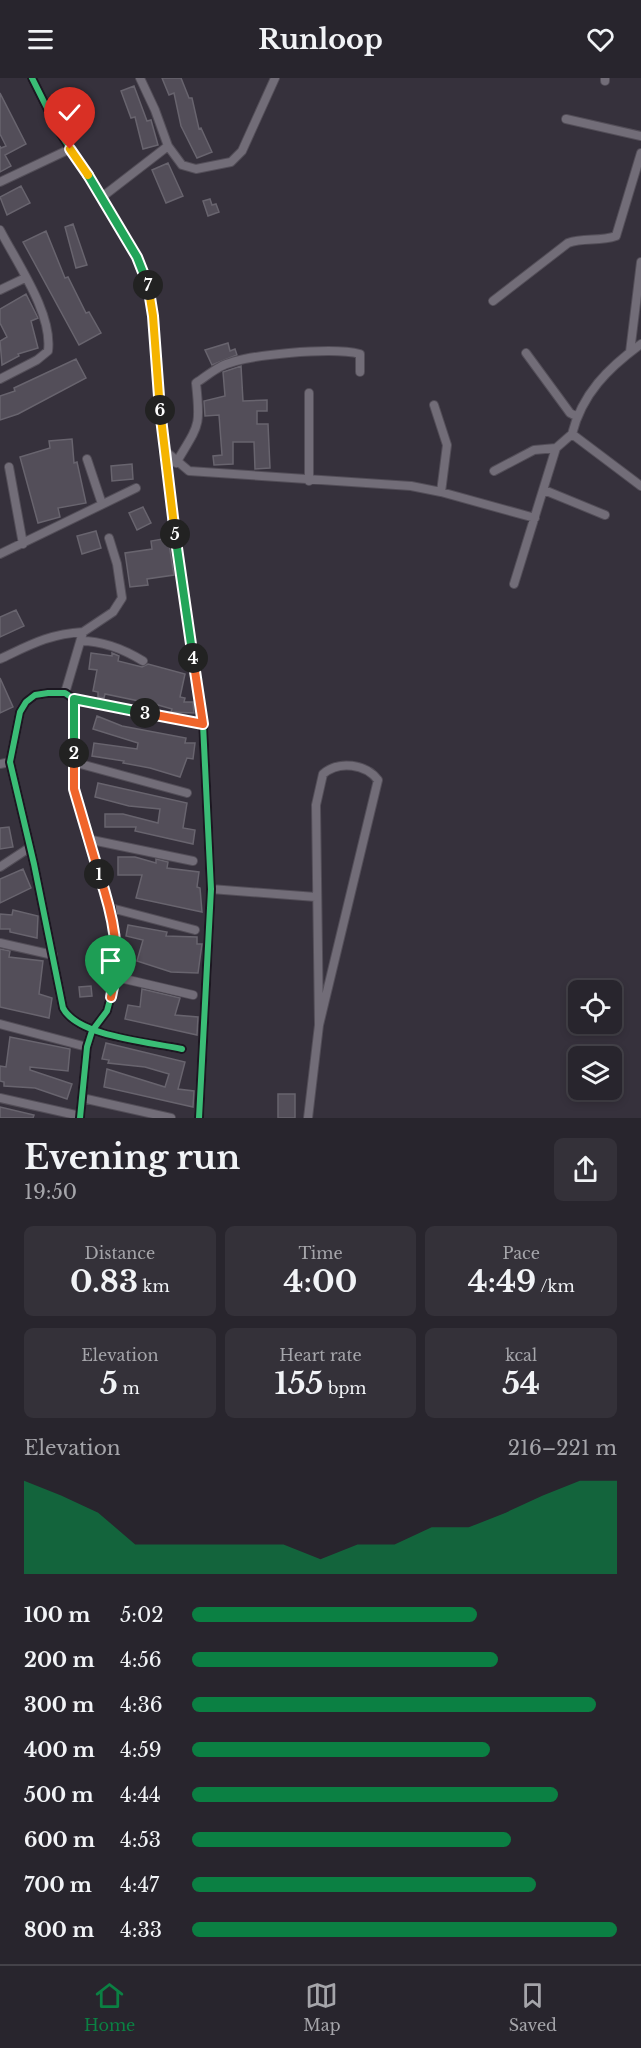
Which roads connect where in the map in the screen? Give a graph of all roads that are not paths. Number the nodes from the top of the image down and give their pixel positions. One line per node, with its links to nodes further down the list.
1 (32, 78): 7 (street)
2 (140, 78): 6 (street)
3 (275, 78): 6 (street)
4 (566, 119): 5 (street)
5 (641, 136)
6 (168, 146): 10 (street)
7 (70, 149): 9 (street); 10 (street)
8 (641, 153): 15 (street)
9 (0, 182)
10 (102, 197): 26 (street)
11 (0, 230): 13 (street)
12 (641, 262): 17 (street)
13 (24, 278): 14 (street); 20 (street)
14 (0, 290)
15 (493, 301)
16 (641, 344): 17 (street)
17 (630, 352): 23 (street)
18 (526, 353): 23 (street)
19 (360, 372): 28 (street)
20 (0, 379)
21 (309, 393): 31 (street)
22 (434, 405): 35 (street)
23 (576, 416): 24 (street)
24 (572, 434): 25 (street); 32 (street)
25 (556, 448): 30 (street); 34 (street)
26 (162, 449): 28 (street); 49 (street)
27 (87, 459): 36 (street)
28 (176, 462): 31 (street)
29 (9, 467): 40 (street)
30 (494, 471)
31 (309, 481): 35 (street)
32 (641, 486)
33 (136, 488): 36 (street)
34 (544, 490): 37 (street); 38 (street)
35 (441, 492): 38 (street)
36 (102, 504): 40 (street)
37 (605, 515)
38 (535, 518): 42 (street)
39 (109, 538): 43 (street)
40 (23, 544): 41 (street)
41 (0, 554)
42 (514, 584)
43 (83, 632): 44 (street); 45 (street)
44 (81, 641): 46 (street); 47 (street)
45 (0, 659)
46 (143, 661)
47 (65, 693): 48 (street); 50 (street)
48 (74, 699): 49 (street); 51 (street)
49 (203, 724): 58 (street)
50 (10, 762): 52 (street); 55 (street)
51 (74, 762): 53 (street); 54 (street)
52 (0, 764)
53 (187, 793)
54 (87, 839): 56 (street); 60 (street)
55 (29, 848): 57 (street); 63 (street)
56 (194, 861)
57 (0, 867)
58 (211, 889): 59 (street); 75 (street)
59 (316, 897): 67 (street); 67 (street)
60 (111, 908): 61 (street); 64 (street)
61 (195, 930)
62 (0, 943): 63 (street)
63 (53, 955): 68 (street)
64 (116, 977): 65 (street); 68 (street)
65 (193, 995)
66 (0, 1024): 69 (street)
67 (319, 1025): 76 (street)
68 (92, 1031): 69 (street); 70 (street)
69 (87, 1047): 72 (street)
70 (182, 1049)
71 (0, 1098): 73 (street)
72 (82, 1098): 73 (street); 74 (street)
73 (80, 1117)
74 (171, 1118)
75 (199, 1118)
76 (308, 1118)

